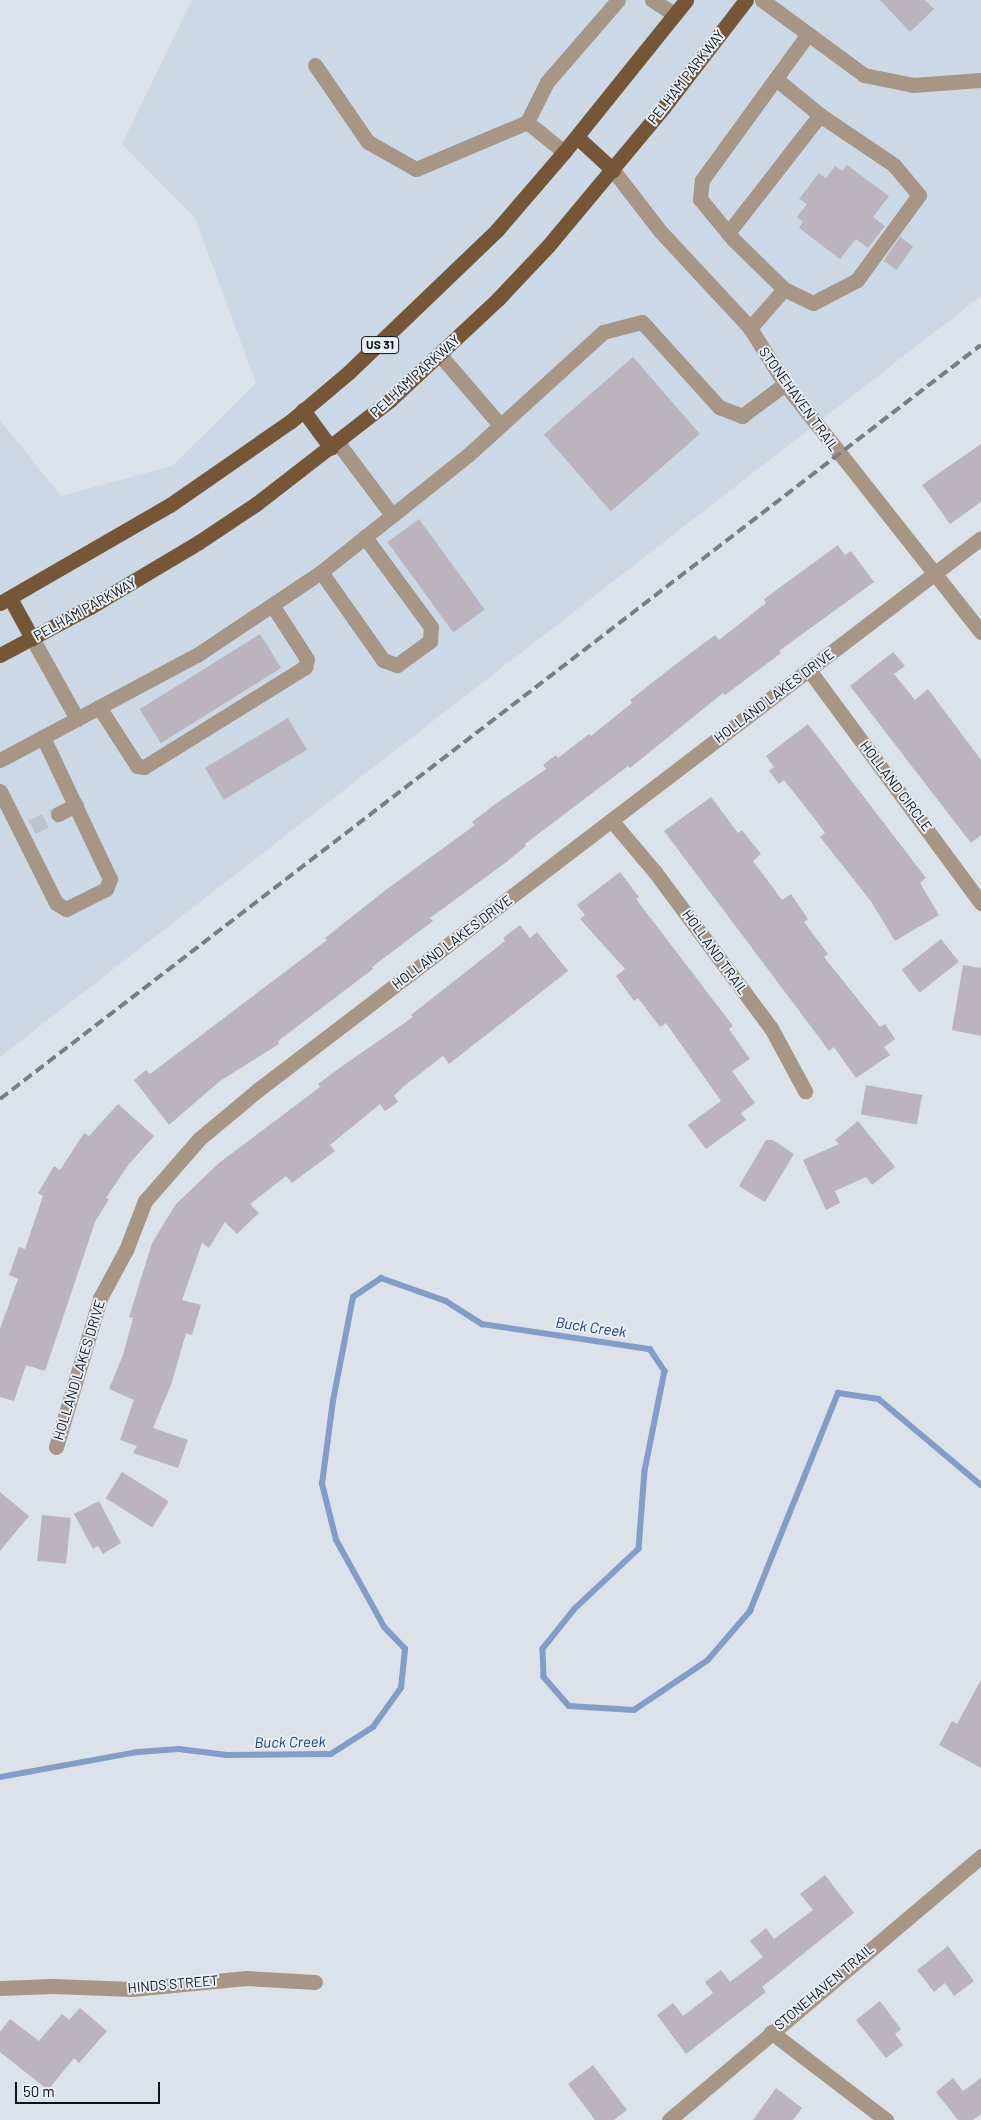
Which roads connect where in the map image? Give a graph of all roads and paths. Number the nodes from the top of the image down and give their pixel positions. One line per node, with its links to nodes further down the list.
1 (618, 0): 12 (street)
2 (652, 0): 6 (street)
3 (686, 0): 6 (main road, US 31)
4 (746, 0): 15 (main road, PELHAM PARKWAY)
5 (762, 0): 7 (street)
6 (674, 14): 13 (main road, US 31)
7 (808, 34): 9 (street); 10 (street)
8 (315, 65): 12 (street)
9 (776, 79): 11 (street); 16 (street)
10 (981, 80)
11 (820, 115): 16 (street); 17 (street)
12 (527, 122): 14 (street)
13 (577, 137): 14 (main road, US 31); 15 (main road)
14 (564, 152): 21 (main road, US 31)
15 (613, 170): 18 (street, STONEHAVEN TRAIL); 19 (main road, PELHAM PARKWAY)
16 (728, 233): 17 (street)
17 (784, 289): 18 (street)
18 (750, 328): 20 (street, STONEHAVEN TRAIL)
19 (440, 356): 22 (street); 23 (main road, PELHAM PARKWAY)
20 (785, 384): 22 (street); 28 (street, STONEHAVEN TRAIL)
21 (303, 410): 23 (main road); 29 (main road, US 31)
22 (500, 425): 24 (street)
23 (335, 445): 24 (street); 32 (main road, PELHAM PARKWAY)
24 (392, 515): 25 (street)
25 (365, 537): 27 (street); 27 (street)
26 (981, 538): 28 (street, HOLLAND LAKES DRIVE)
27 (321, 572): 30 (street)
28 (934, 575): 31 (street, STONEHAVEN TRAIL); 34 (street, HOLLAND LAKES DRIVE)
29 (5, 600): 32 (main road)
30 (272, 605): 35 (street); 35 (street)
31 (981, 632)
32 (32, 638): 33 (main road, PELHAM PARKWAY); 36 (street)
33 (0, 656)
34 (809, 670): 42 (street, HOLLAND LAKES DRIVE); 43 (street, HOLLAND CIRCLE)
35 (100, 707): 36 (street)
36 (77, 719): 37 (street)
37 (43, 737): 38 (street); 40 (street)
38 (0, 760)
39 (0, 791): 40 (street)
40 (76, 805): 41 (street)
41 (58, 814)
42 (612, 820): 44 (street, HOLLAND TRAIL); 45 (street, HOLLAND LAKES DRIVE)
43 (981, 903)
44 (805, 1092)
45 (56, 1447)
46 (981, 1856): 49 (street, STONEHAVEN TRAIL)
47 (315, 1982): 48 (street, HINDS STREET)
48 (0, 1988)
49 (772, 2032): 50 (street, STONEHAVEN TRAIL); 51 (street)
50 (669, 2120)
51 (886, 2120)

